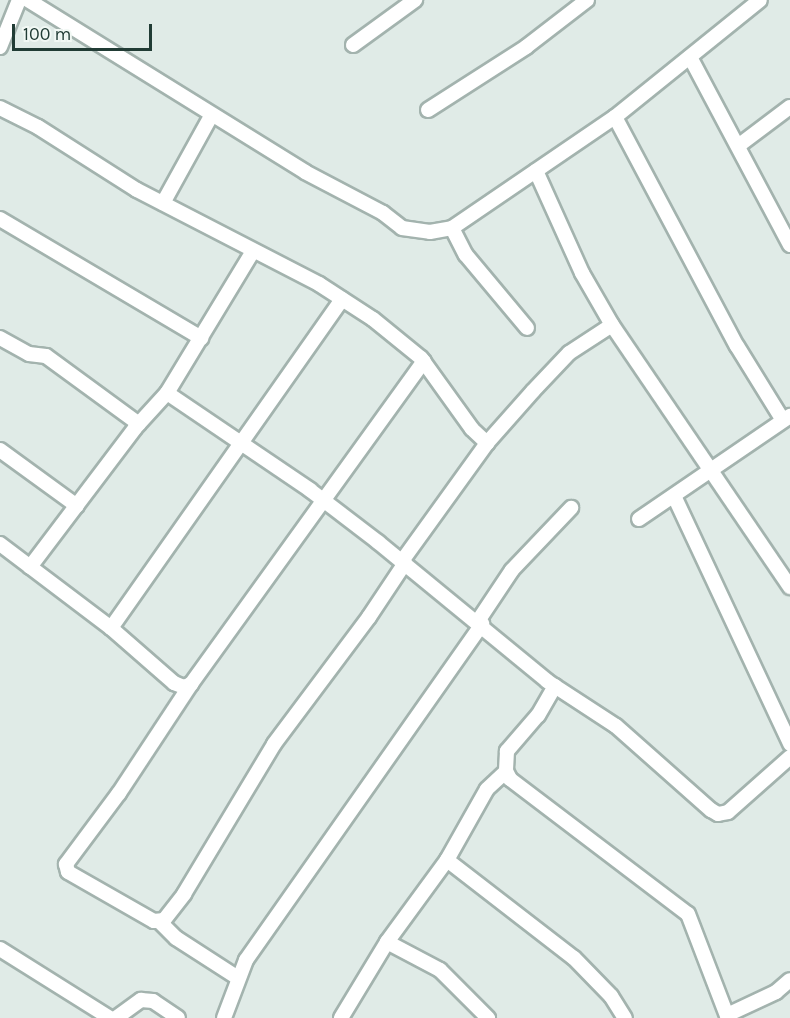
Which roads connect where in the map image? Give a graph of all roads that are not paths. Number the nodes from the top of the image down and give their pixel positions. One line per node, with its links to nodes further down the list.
1 (20, 0): 6 (street)
2 (28, 0): 13 (street)
3 (415, 0): 7 (street)
4 (587, 0): 12 (street)
5 (760, 0): 9 (street)
6 (3, 28): 8 (street)
7 (353, 45)
8 (0, 47)
9 (690, 57): 14 (street); 15 (street)
10 (790, 107): 15 (street)
11 (0, 108): 17 (street)
12 (428, 110)
13 (212, 116): 17 (street); 19 (street)
14 (615, 117): 16 (street); 29 (street)
15 (738, 146): 20 (street)
16 (536, 171): 19 (street); 23 (street)
17 (163, 203): 21 (street)
18 (0, 219): 26 (street)
19 (452, 228): 24 (street)
20 (790, 245)
21 (253, 251): 22 (street); 26 (street)
22 (342, 299): 27 (street); 31 (street)
23 (612, 325): 32 (street); 34 (street)
24 (527, 328)
25 (0, 338): 30 (street)
26 (201, 338): 28 (street)
27 (424, 361): 32 (street); 36 (street)
28 (167, 393): 30 (street); 31 (street)
29 (786, 418): 34 (street)
30 (139, 424): 37 (street)
31 (242, 442): 36 (street); 45 (street)
32 (487, 443): 41 (street)
33 (0, 450): 37 (street)
34 (712, 471): 35 (street); 43 (street)
35 (675, 498): 39 (street); 48 (street)
36 (324, 501): 41 (street); 46 (street)
37 (77, 506): 42 (street)
38 (571, 508): 44 (street)
39 (639, 519)
40 (0, 544): 42 (street)
41 (403, 562): 44 (street); 52 (street)
42 (30, 567): 45 (street)
43 (790, 587)
44 (480, 622): 47 (street); 55 (street)
45 (111, 628): 46 (street)
46 (191, 684): 52 (street)
47 (555, 686): 49 (street); 50 (street)
48 (790, 744)
49 (790, 757)
50 (506, 771): 51 (street); 57 (street)
51 (447, 860): 53 (street); 64 (street)
52 (159, 921): 55 (street)
53 (387, 942): 62 (street); 63 (street)
54 (0, 949): 58 (street)
55 (238, 978): 61 (street)
56 (790, 980): 57 (street)
57 (727, 1016)
58 (110, 1018)
59 (116, 1018): 60 (street)
60 (178, 1018)
61 (224, 1018)
62 (341, 1018)
63 (489, 1018)
64 (625, 1018)

